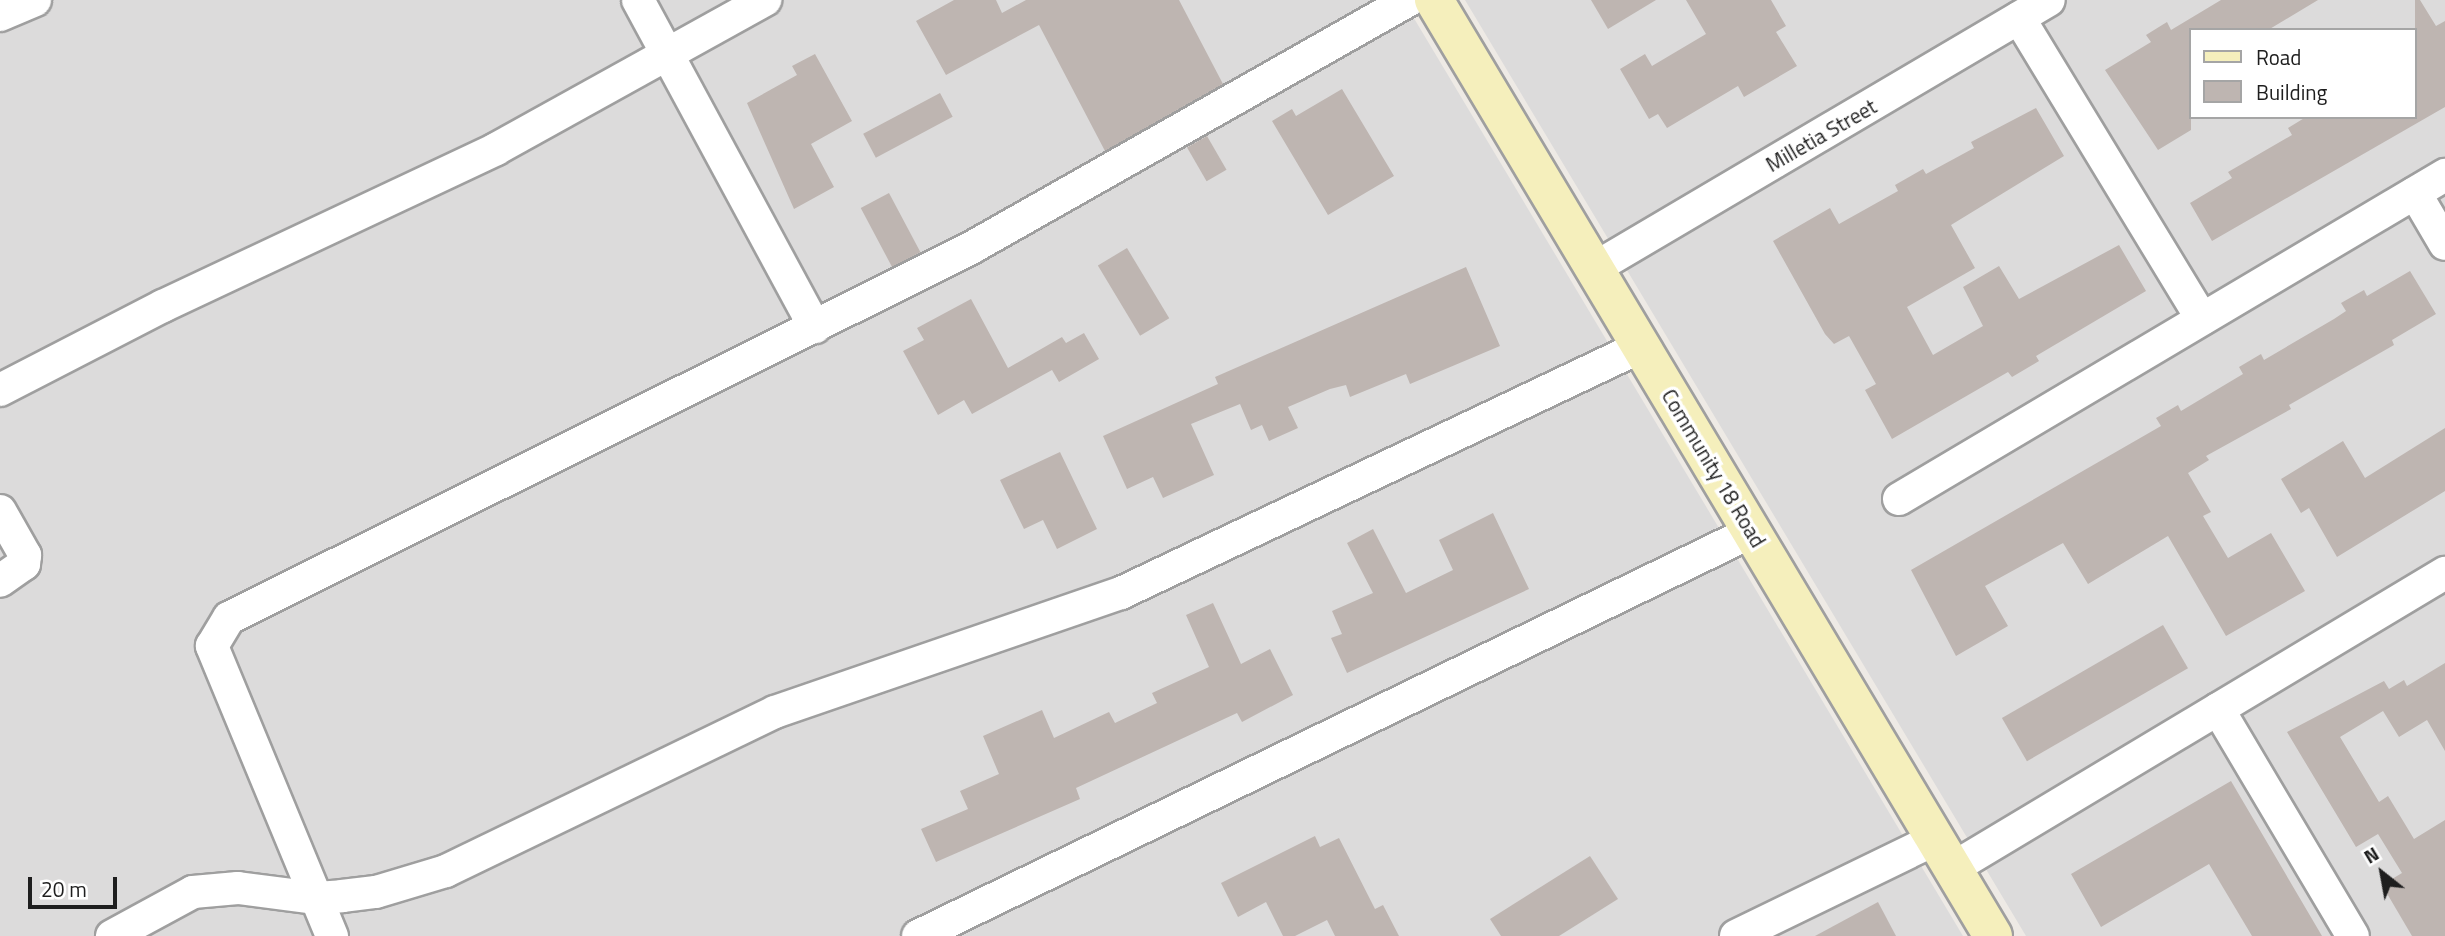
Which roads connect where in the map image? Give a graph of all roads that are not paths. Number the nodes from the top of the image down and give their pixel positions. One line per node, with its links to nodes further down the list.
1 (35, 0): 7 (street)
2 (638, 0): 9 (street)
3 (765, 0): 9 (street)
4 (1409, 0): 15 (street)
5 (1434, 0): 13 (main road, Community 18 Road)
6 (2049, 0): 8 (street, Milletia Street)
7 (0, 15)
8 (2019, 18): 13 (street, Milletia Street); 14 (street)
9 (666, 55): 15 (street); 17 (street)
10 (2445, 175): 11 (street)
11 (2415, 192): 12 (street); 14 (street)
12 (2445, 244)
13 (1593, 269): 16 (main road, Community 18 Road)
14 (2202, 319): 18 (street)
15 (815, 327): 25 (street)
16 (1640, 347): 20 (main road, Community 18 Road); 25 (street)
17 (0, 390)
18 (1899, 499)
19 (0, 510): 22 (street)
20 (1752, 531): 24 (main road, Community 18 Road); 26 (street)
21 (2445, 573): 23 (street)
22 (0, 581)
23 (2218, 709): 24 (street); 31 (street)
24 (1944, 853): 29 (street); 30 (main road, Community 18 Road)
25 (316, 898): 27 (street); 28 (street)
26 (933, 933)
27 (112, 936)
28 (332, 936)
29 (1736, 936)
30 (1993, 936)
31 (2353, 936)

